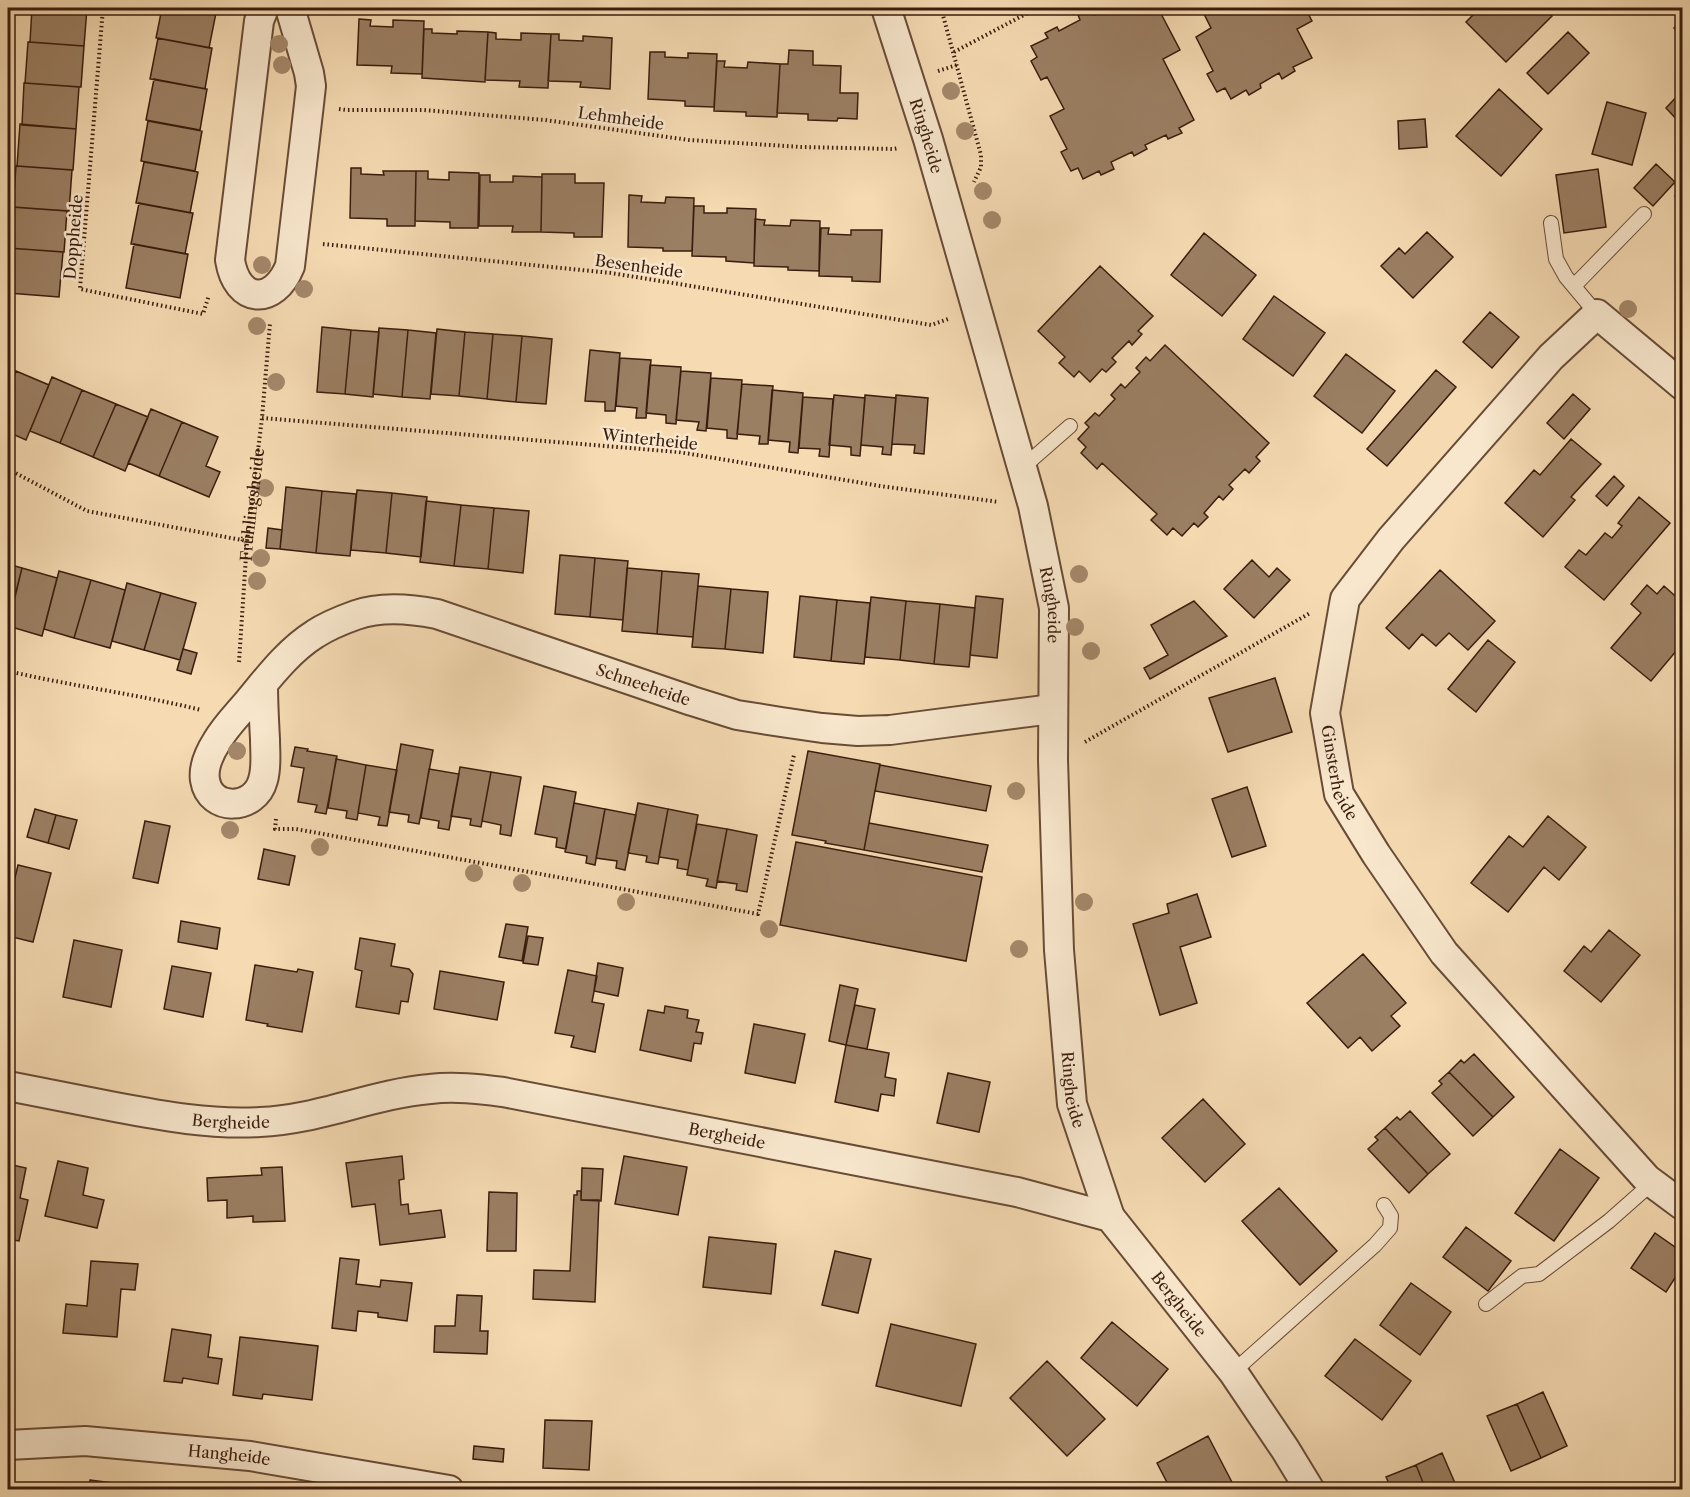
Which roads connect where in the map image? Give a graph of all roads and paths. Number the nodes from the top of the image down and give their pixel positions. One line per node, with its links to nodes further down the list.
1 (104, 8): 14 (path, Doppheide)
2 (264, 8): 14 (street)
3 (290, 8): 8 (street)
4 (886, 8): 9 (street, Ringheide)
5 (941, 8): 7 (path)
6 (1038, 8): 7 (path)
7 (954, 52): 10 (path)
8 (309, 104): 9 (path, Lehmheide); 13 (street)
9 (928, 140): 10 (street, Ringheide)
10 (948, 208): 17 (street, Ringheide)
11 (1644, 214): 15 (lane)
12 (1551, 223): 15 (lane)
13 (293, 241): 16 (street); 17 (path, Besenheide)
14 (232, 271): 16 (street)
15 (1574, 285): 18 (lane)
16 (266, 294): 20 (path, Frühlingsheide)
17 (977, 310): 22 (street, Ringheide)
18 (1597, 315): 19 (street); 36 (street, Ginsterheide)
19 (1683, 385)
20 (262, 418): 24 (path, Winterheide); 25 (path, Frühlingsheide)
21 (1070, 426): 22 (lane)
22 (1022, 468): 24 (street, Ringheide)
23 (8, 469): 25 (path)
24 (1033, 506): 30 (street, Ringheide)
25 (247, 541): 27 (path, Frühlingsheide)
26 (1312, 612): 33 (path)
27 (239, 667)
28 (8, 671): 31 (path)
29 (263, 684): 31 (street, Schneeheide); 32 (street, Schneeheide); 34 (street)
30 (1052, 709): 32 (street, Schneeheide); 33 (street, Ringheide)
31 (235, 718): 34 (street, Schneeheide)
32 (801, 725): 34 (path)
33 (1053, 760): 39 (street, Ringheide)
34 (262, 784)
35 (8, 1086): 39 (street, Bergheide)
36 (1652, 1183): 38 (street, Ginsterheide); 40 (lane)
37 (1384, 1205): 41 (lane)
38 (1683, 1205)
39 (1110, 1217): 41 (street, Bergheide)
40 (1486, 1304)
41 (1233, 1372): 44 (street, Bergheide)
42 (8, 1445): 43 (street, Hangheide)
43 (449, 1490)
44 (1310, 1490)

